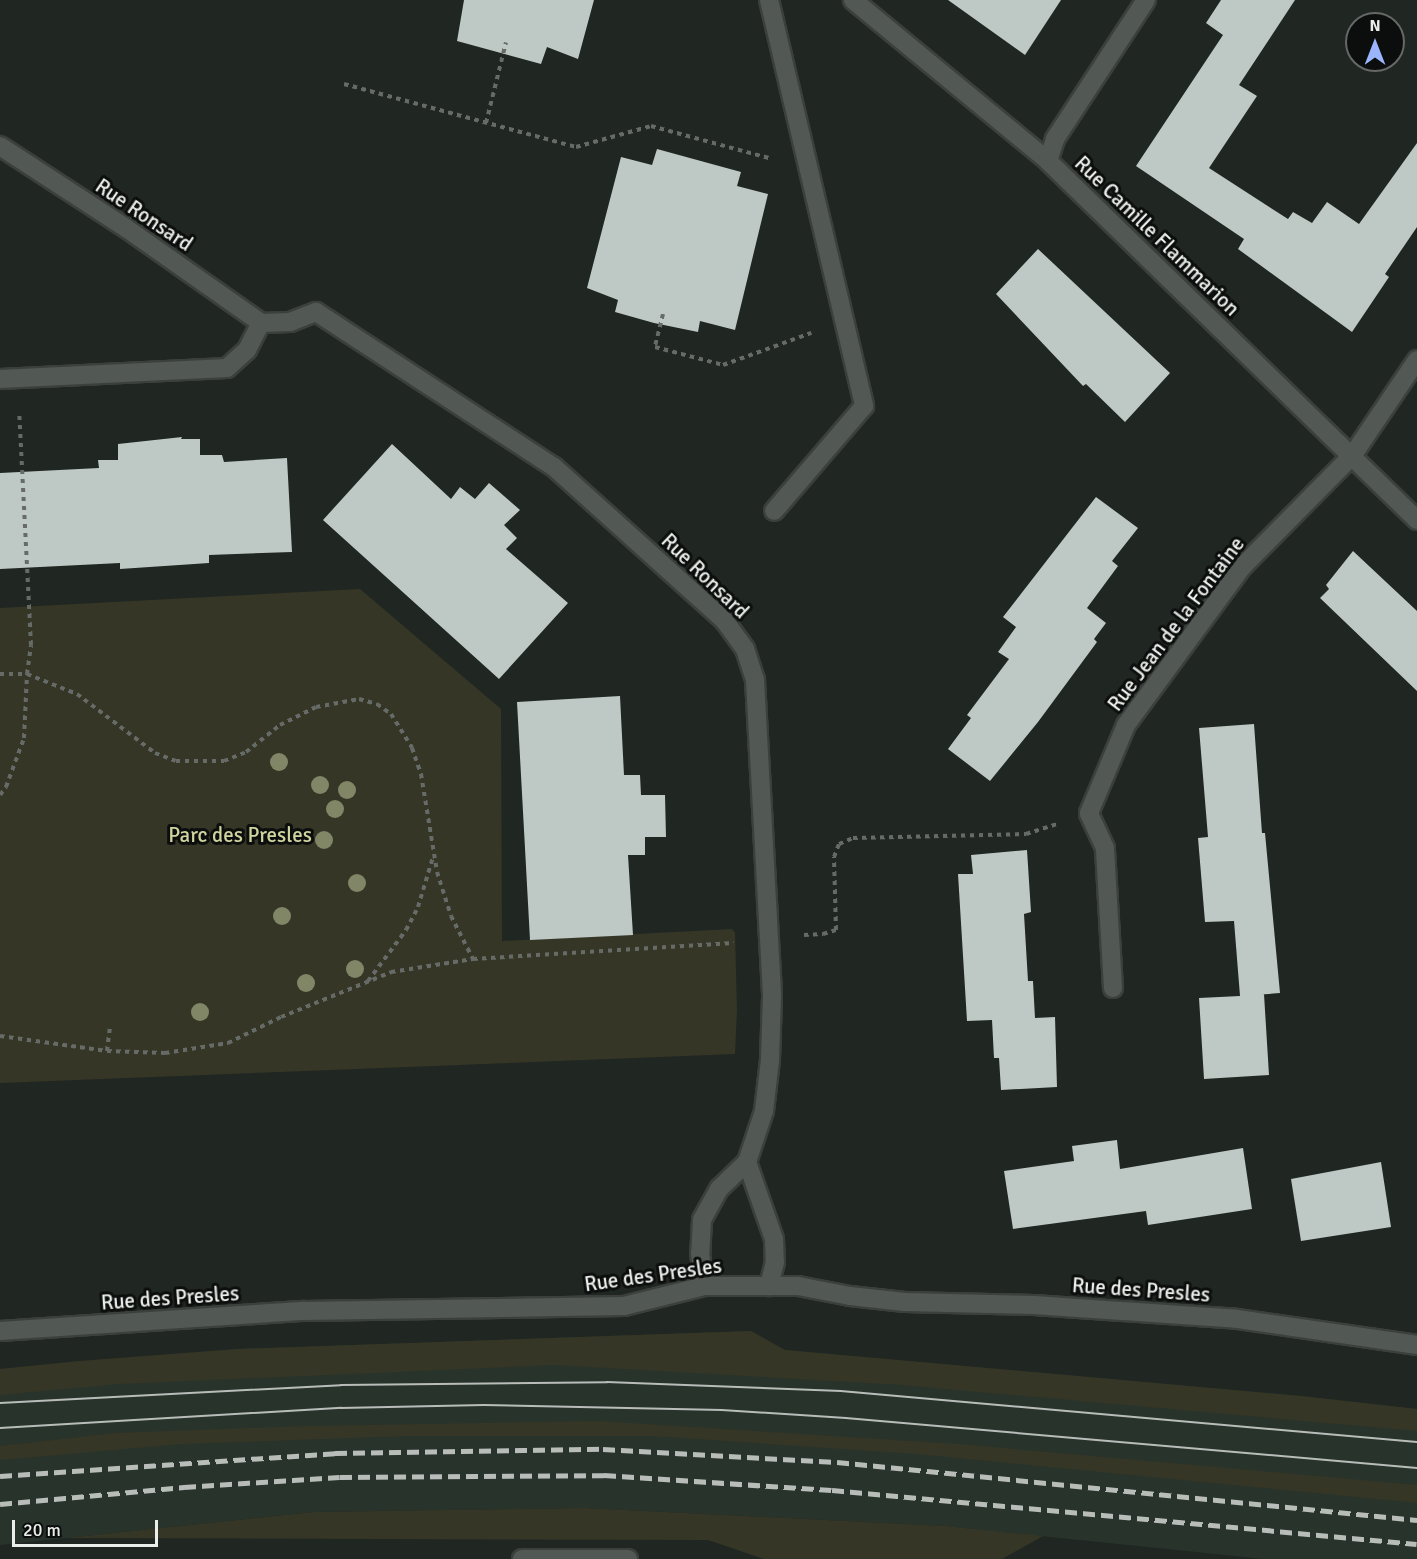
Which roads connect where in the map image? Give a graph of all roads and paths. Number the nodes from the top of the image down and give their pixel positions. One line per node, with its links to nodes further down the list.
1 (769, 0): 8 (street)
2 (852, 0): 9 (street, Rue Camille Flammarion)
3 (1146, 0): 9 (street)
4 (506, 42): 6 (path)
5 (344, 84): 6 (path)
6 (486, 123): 8 (path)
7 (0, 146): 12 (street, Rue Ronsard)
8 (806, 153): 11 (street)
9 (1048, 161): 15 (street, Rue Camille Flammarion)
10 (663, 314): 11 (path)
11 (845, 321): 16 (street)
12 (261, 323): 14 (street); 23 (street, Rue Ronsard)
13 (1417, 360): 15 (street, Rue Jean de la Fontaine)
14 (8, 379): 19 (path)
15 (1352, 456): 17 (street, Rue Camille Flammarion); 21 (street, Rue Jean de la Fontaine)
16 (774, 512)
17 (1417, 520)
18 (0, 674): 19 (path)
19 (27, 674): 20 (path); 22 (path)
20 (0, 795)
21 (1089, 813): 23 (path); 26 (street)
22 (434, 856): 24 (path); 25 (path)
23 (770, 936): 24 (path); 30 (street, Rue Ronsard)
24 (473, 958): 25 (path)
25 (368, 982): 29 (path)
26 (1113, 988)
27 (110, 1028): 29 (path)
28 (0, 1036): 29 (path)
29 (107, 1051)
30 (747, 1162): 31 (street, Rue Ronsard); 32 (street)
31 (704, 1286): 32 (street, Rue des Presles); 33 (street, Rue des Presles)
32 (769, 1286): 34 (street, Rue des Presles)
33 (0, 1331)
34 (1417, 1345)
35 (522, 1559): 36 (street)
36 (628, 1559)

